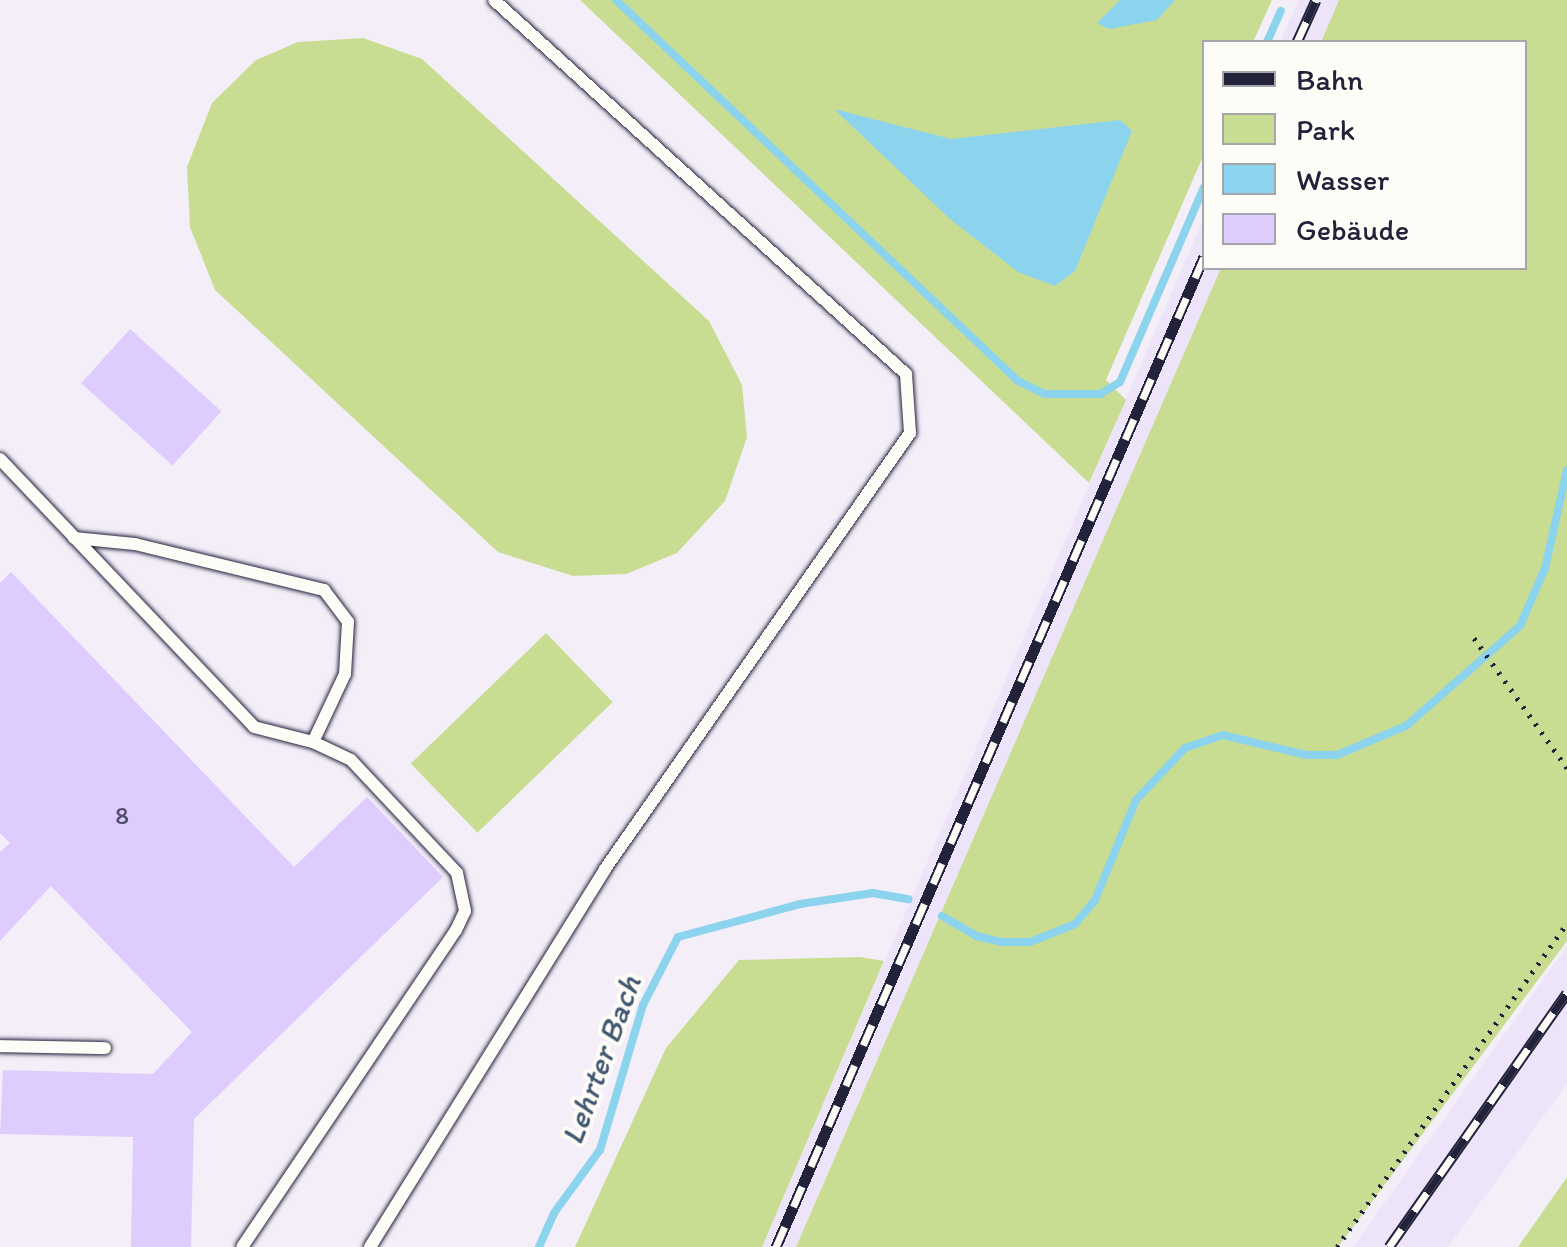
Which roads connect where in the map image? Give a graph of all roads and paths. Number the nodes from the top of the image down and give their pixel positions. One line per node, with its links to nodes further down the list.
1 (494, 0): 11 (lane)
2 (0, 460): 3 (lane)
3 (74, 538): 5 (lane); 5 (lane)
4 (1474, 638): 6 (path)
5 (313, 742): 10 (lane)
6 (1567, 768)
7 (1567, 923): 12 (path)
8 (0, 1046): 9 (lane)
9 (105, 1048)
10 (242, 1247)
11 (370, 1247)
12 (1337, 1247)

